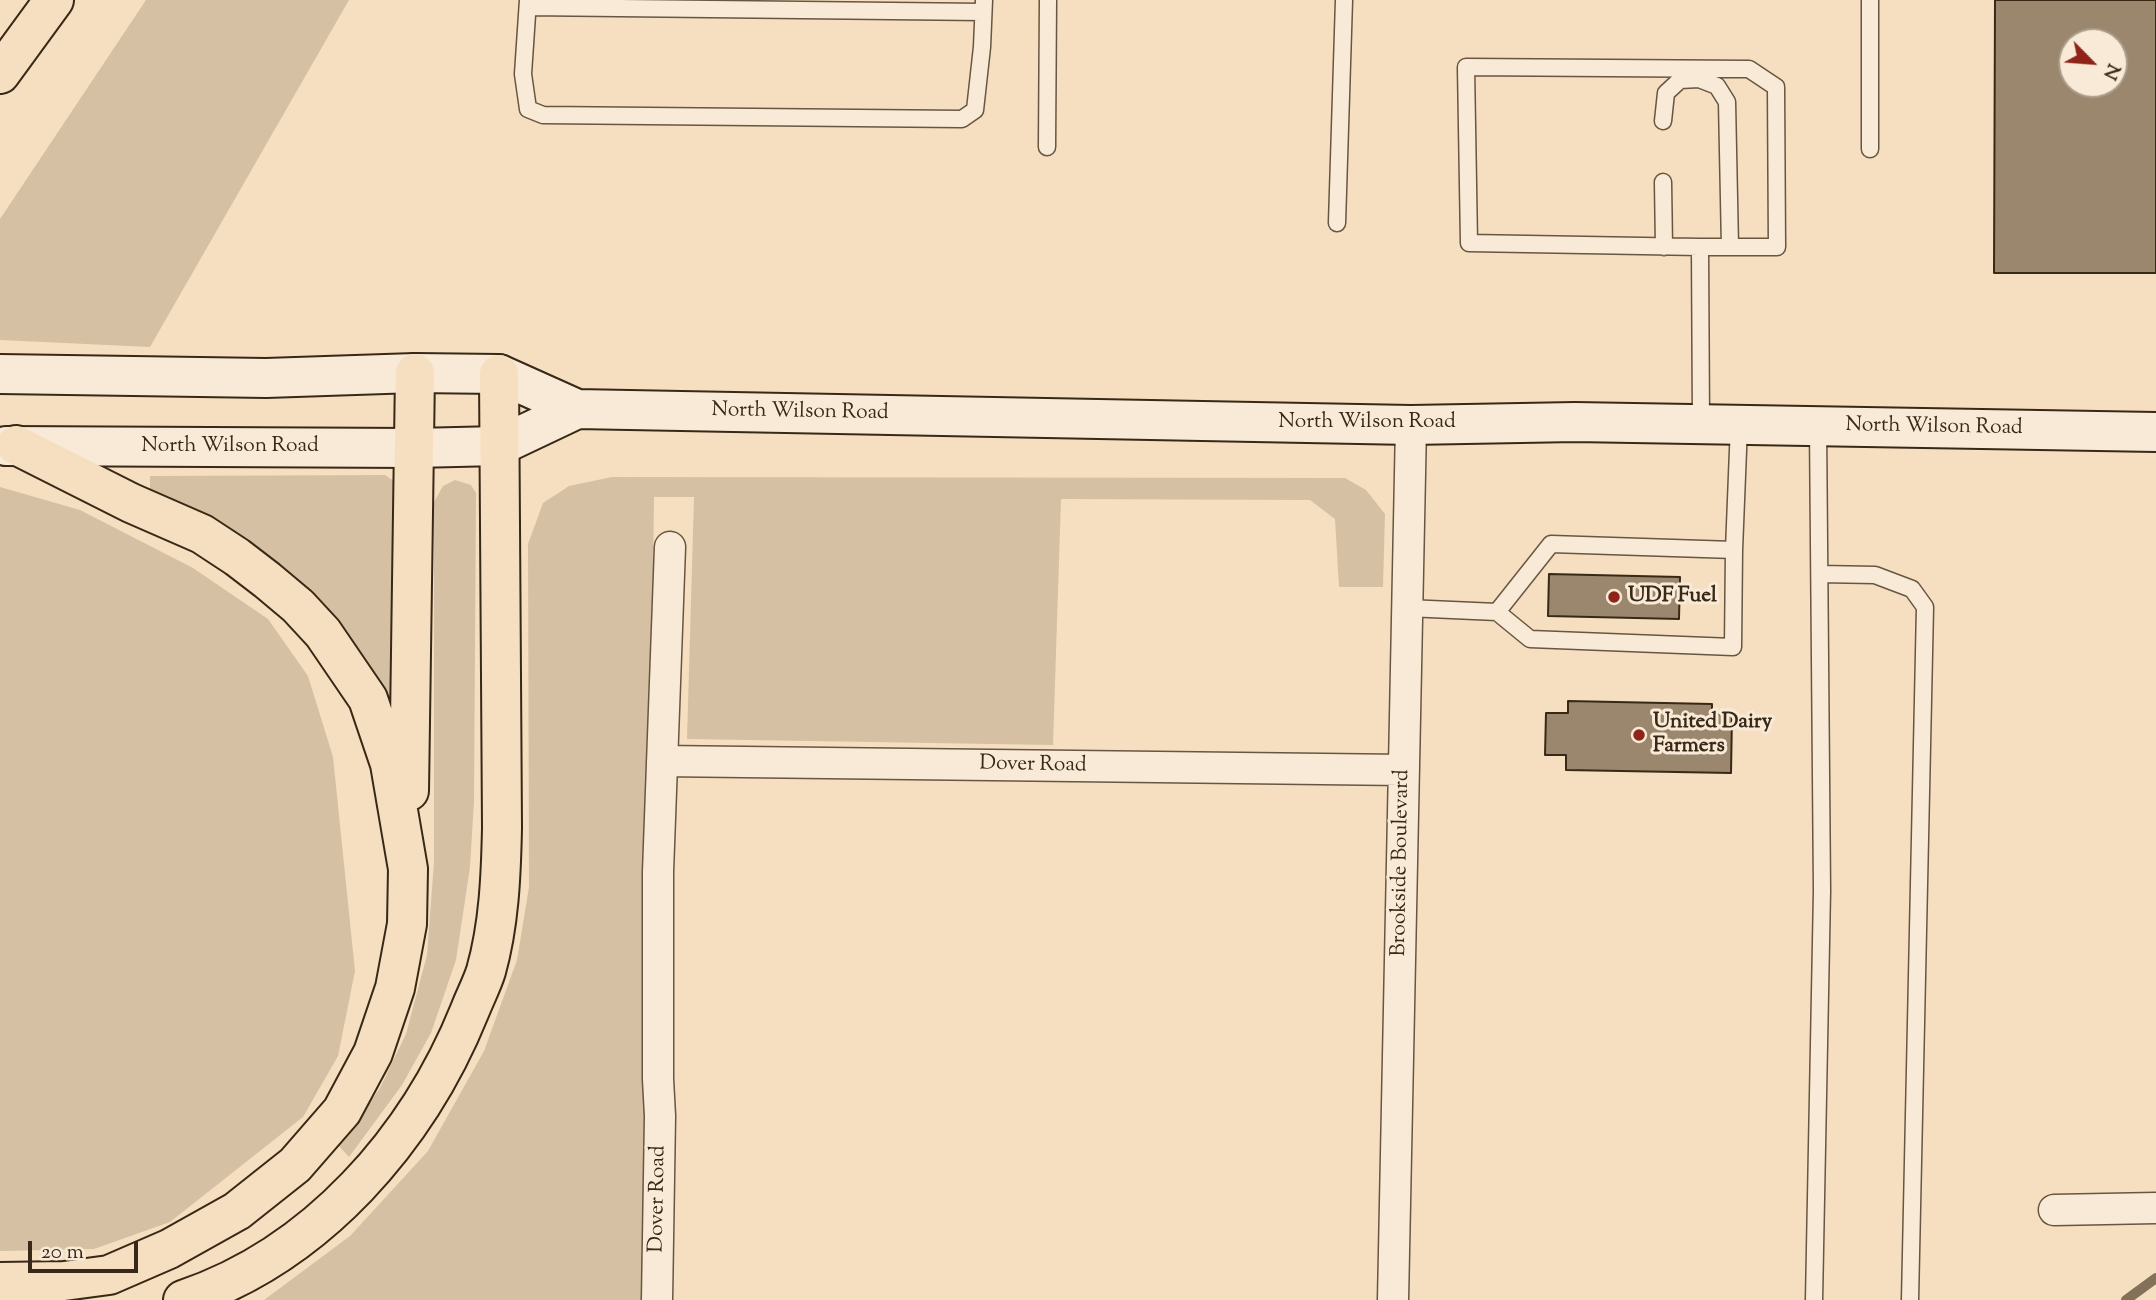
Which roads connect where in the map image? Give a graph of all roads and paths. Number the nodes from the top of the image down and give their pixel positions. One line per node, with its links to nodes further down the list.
1 (1048, 0): 10 (lane)
2 (1344, 0): 13 (lane)
3 (1870, 0): 11 (lane)
4 (528, 3): 5 (lane); 5 (lane)
5 (984, 6)
6 (46, 12): 7 (highway); 8 (highway)
7 (0, 74)
8 (0, 90)
9 (1663, 121): 16 (lane)
10 (1047, 147)
11 (1870, 149)
12 (1663, 183): 14 (lane)
13 (1338, 223)
14 (1664, 247): 15 (lane); 16 (lane)
15 (1700, 247): 16 (lane); 21 (lane)
16 (1730, 247)
17 (415, 373): 18 (main road, North Wilson Road); 19 (main road, North Wilson Road); 28 (highway)
18 (16, 374)
19 (499, 374): 20 (main road, North Wilson Road); 27 (highway)
20 (577, 409): 22 (main road, North Wilson Road); 27 (main road, North Wilson Road)
21 (1701, 424): 22 (main road, North Wilson Road); 23 (main road, North Wilson Road)
22 (1411, 425): 32 (street, Brookside Boulevard)
23 (1739, 425): 24 (main road, North Wilson Road); 30 (lane)
24 (1818, 426): 25 (main road, North Wilson Road); 31 (lane)
25 (2156, 432)
26 (8, 446): 28 (main road, North Wilson Road); 36 (highway)
27 (499, 446): 28 (main road, North Wilson Road); 40 (highway)
28 (414, 448): 36 (highway)
29 (670, 547): 34 (street, Dover Road)
30 (1734, 550): 33 (lane); 33 (lane)
31 (1820, 574): 43 (lane); 44 (lane)
32 (1407, 608): 33 (lane); 35 (street, Brookside Boulevard)
33 (1497, 612)
34 (662, 761): 35 (street, Dover Road); 41 (street, Dover Road)
35 (1404, 771): 42 (street, Brookside Boulevard)
36 (408, 869): 39 (highway)
37 (2156, 1208): 38 (street)
38 (2054, 1210)
39 (0, 1282)
40 (183, 1300)
41 (657, 1300)
42 (1393, 1300)
43 (1814, 1300)
44 (1910, 1300)

